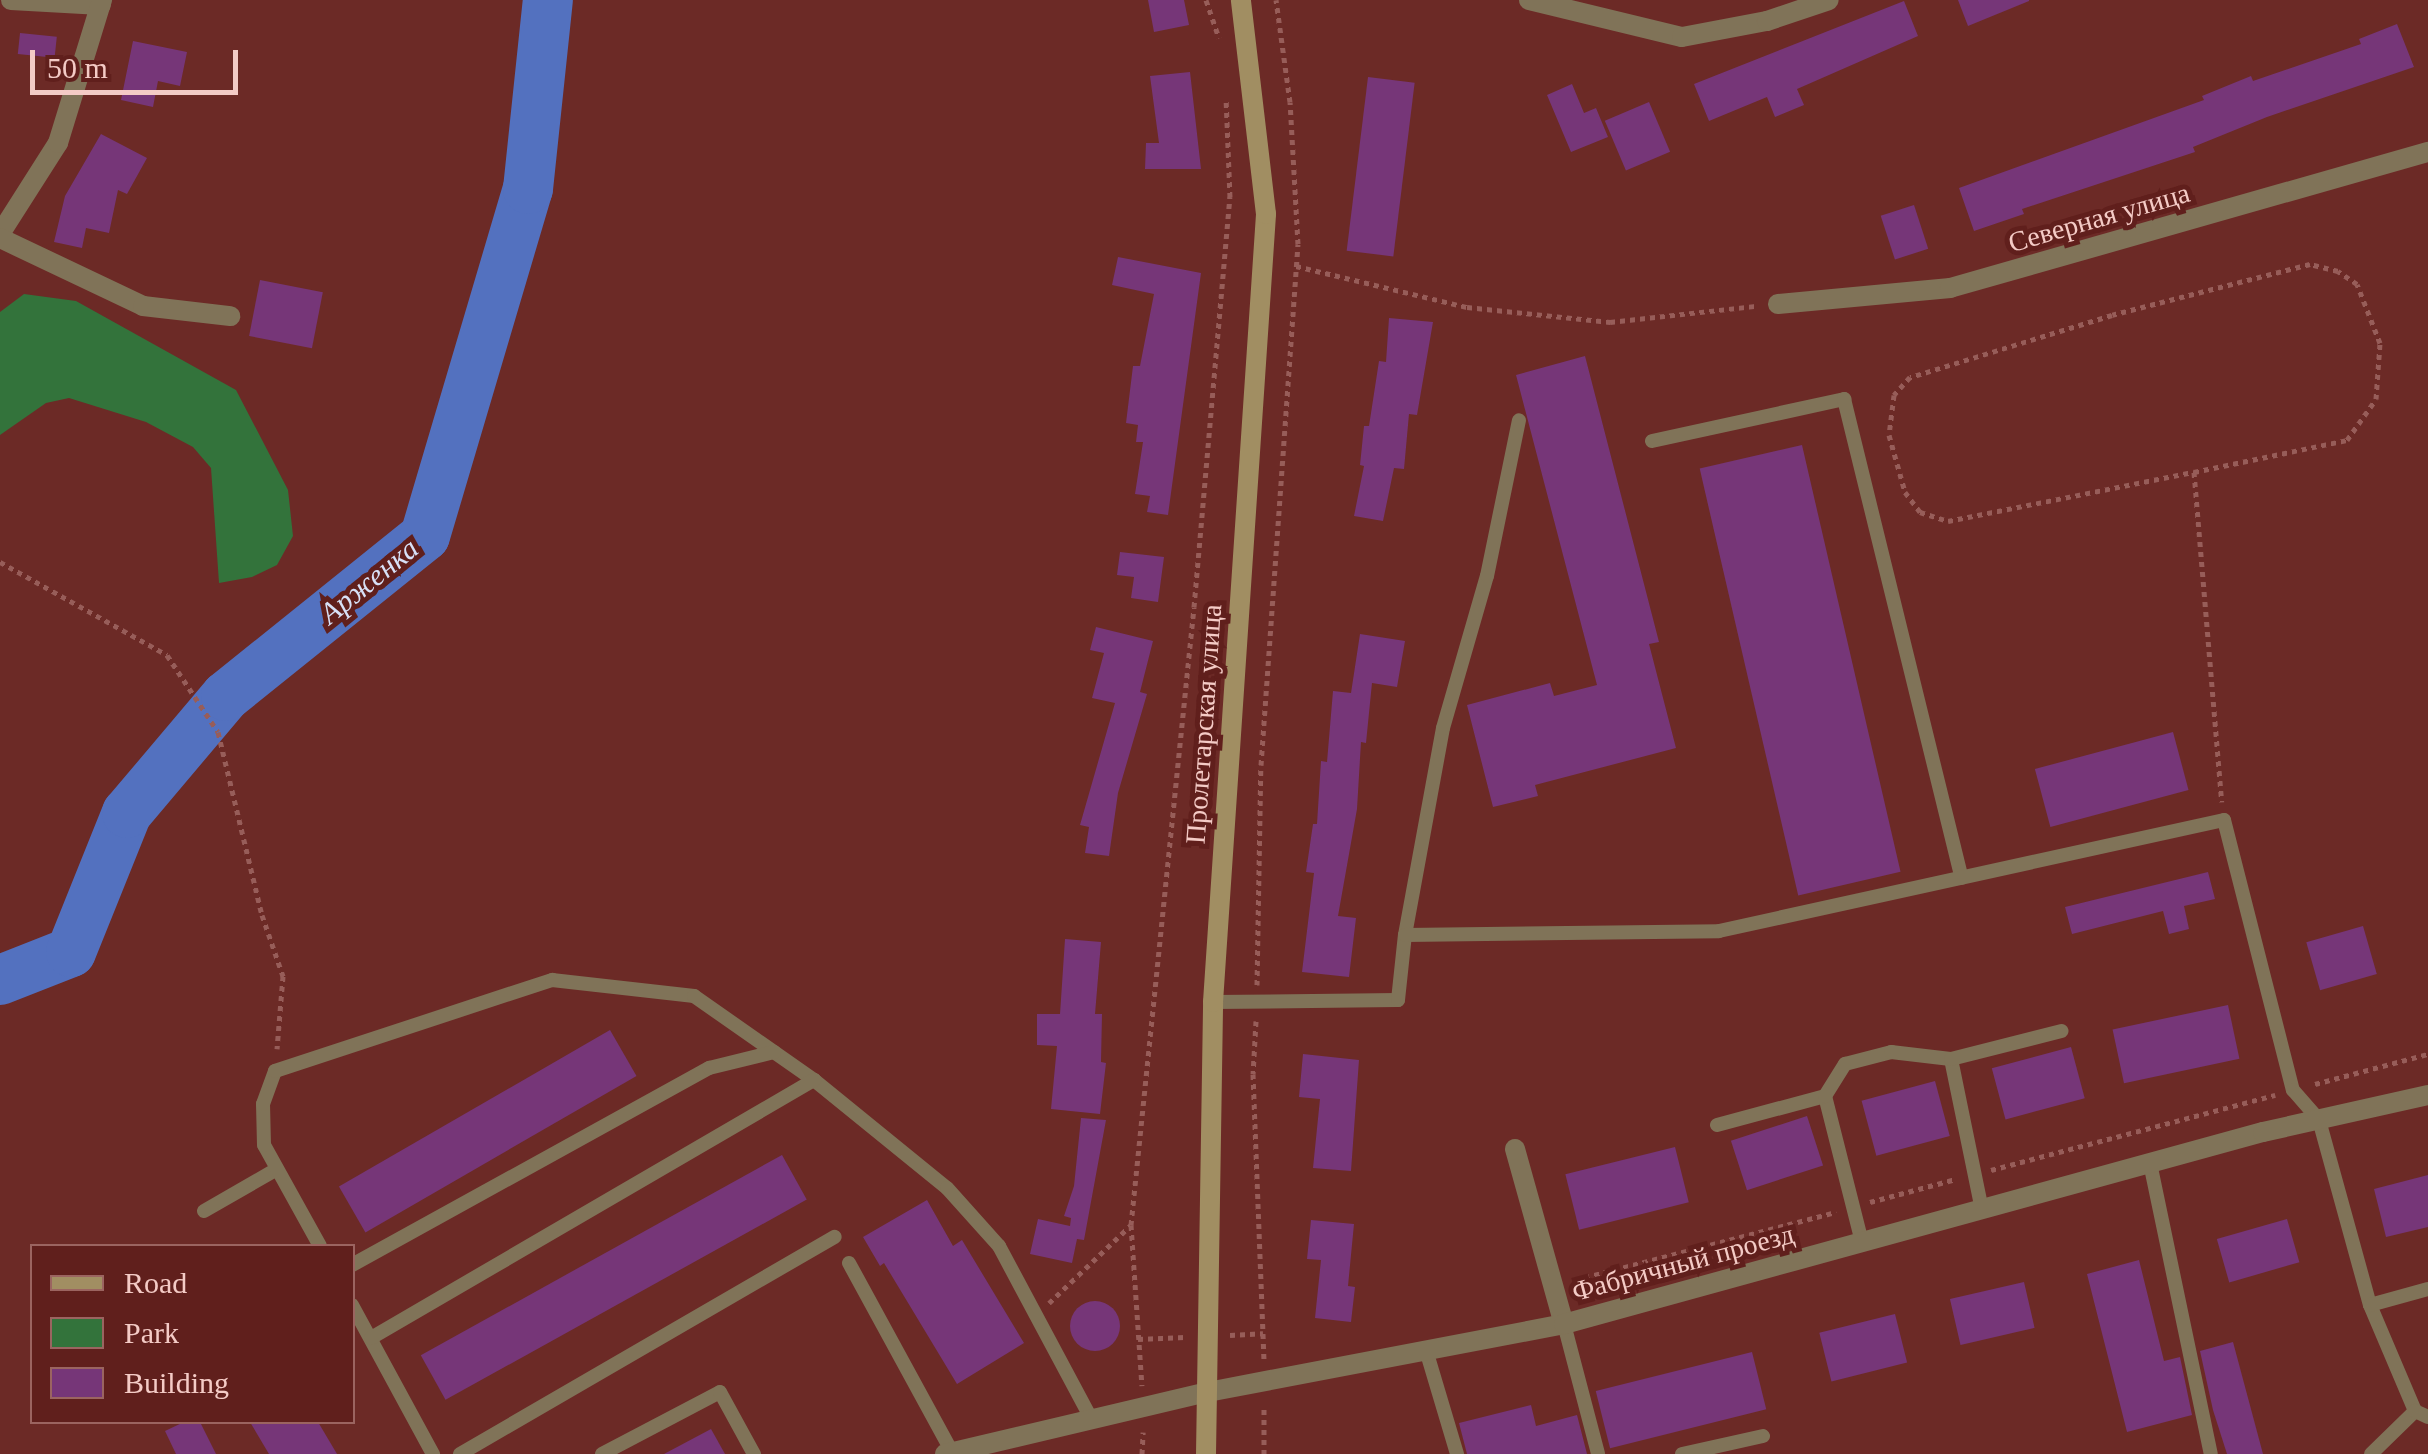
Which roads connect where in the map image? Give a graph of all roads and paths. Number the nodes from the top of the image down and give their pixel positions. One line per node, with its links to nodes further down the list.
1 (11, 0): 7 (street)
2 (1206, 0): 8 (path)
3 (1241, 0): 23 (main road, Пролетарская улица)
4 (1276, 0): 12 (path)
5 (1528, 0): 6 (street)
6 (1829, 0)
7 (102, 2): 11 (street)
8 (1222, 56)
9 (1226, 91): 38 (path)
10 (2428, 152): 13 (street, Северная улица)
11 (0, 236): 14 (street)
12 (1296, 266): 13 (path); 22 (path)
13 (1778, 304)
14 (230, 316)
15 (1519, 420): 21 (lane)
16 (1652, 441): 20 (lane)
17 (2194, 472): 17 (path); 19 (path)
18 (0, 562): 27 (path)
19 (2224, 820): 20 (lane); 31 (lane)
20 (1962, 878): 21 (lane)
21 (1405, 935): 22 (lane)
22 (1256, 1001): 23 (lane); 51 (path)
23 (1213, 1002): 52 (main road, Пролетарская улица)
24 (2062, 1031): 26 (lane)
25 (774, 1052): 27 (lane); 28 (lane); 43 (lane)
26 (1952, 1059): 30 (lane); 36 (lane)
27 (275, 1072): 35 (lane)
28 (814, 1080): 47 (lane); 49 (lane)
29 (2428, 1095): 31 (street, Фабричный проезд)
30 (1825, 1096): 32 (lane); 40 (lane)
31 (2319, 1120): 34 (street, Фабричный проезд); 45 (lane)
32 (1717, 1125)
33 (1515, 1149): 48 (street)
34 (2150, 1163): 36 (street, Фабричный проезд); 67 (lane)
35 (277, 1168): 37 (lane); 41 (lane)
36 (1982, 1210): 40 (street, Фабричный проезд)
37 (204, 1211)
38 (1131, 1224): 47 (path); 53 (path)
39 (835, 1237): 59 (lane)
40 (1862, 1242): 48 (street, Фабричный проезд)
41 (319, 1244)
42 (848, 1262): 57 (lane)
43 (355, 1263)
44 (2428, 1289): 45 (lane)
45 (2370, 1305): 54 (lane)
46 (355, 1310): 49 (lane)
47 (1036, 1316): 55 (lane)
48 (1564, 1324): 50 (street, Фабричный проезд); 65 (lane)
49 (371, 1338): 58 (lane)
50 (1426, 1350): 51 (street, Фабричный проезд); 64 (lane)
51 (1265, 1381): 52 (street, Фабричный проезд); 63 (path)
52 (1208, 1392): 53 (street, Фабричный проезд); 62 (main road, Пролетарская улица)
53 (1144, 1407): 55 (street, Фабричный проезд)
54 (2422, 1414): 68 (lane)
55 (1092, 1420): 57 (street, Фабричный проезд)
56 (1763, 1436): 66 (lane)
57 (948, 1453)
58 (432, 1454)
59 (460, 1454)
60 (602, 1454): 61 (lane)
61 (754, 1454)
62 (1206, 1454)
63 (1264, 1454)
64 (1457, 1454)
65 (1598, 1454)
66 (1682, 1454)
67 (2211, 1454)
68 (2370, 1454)

